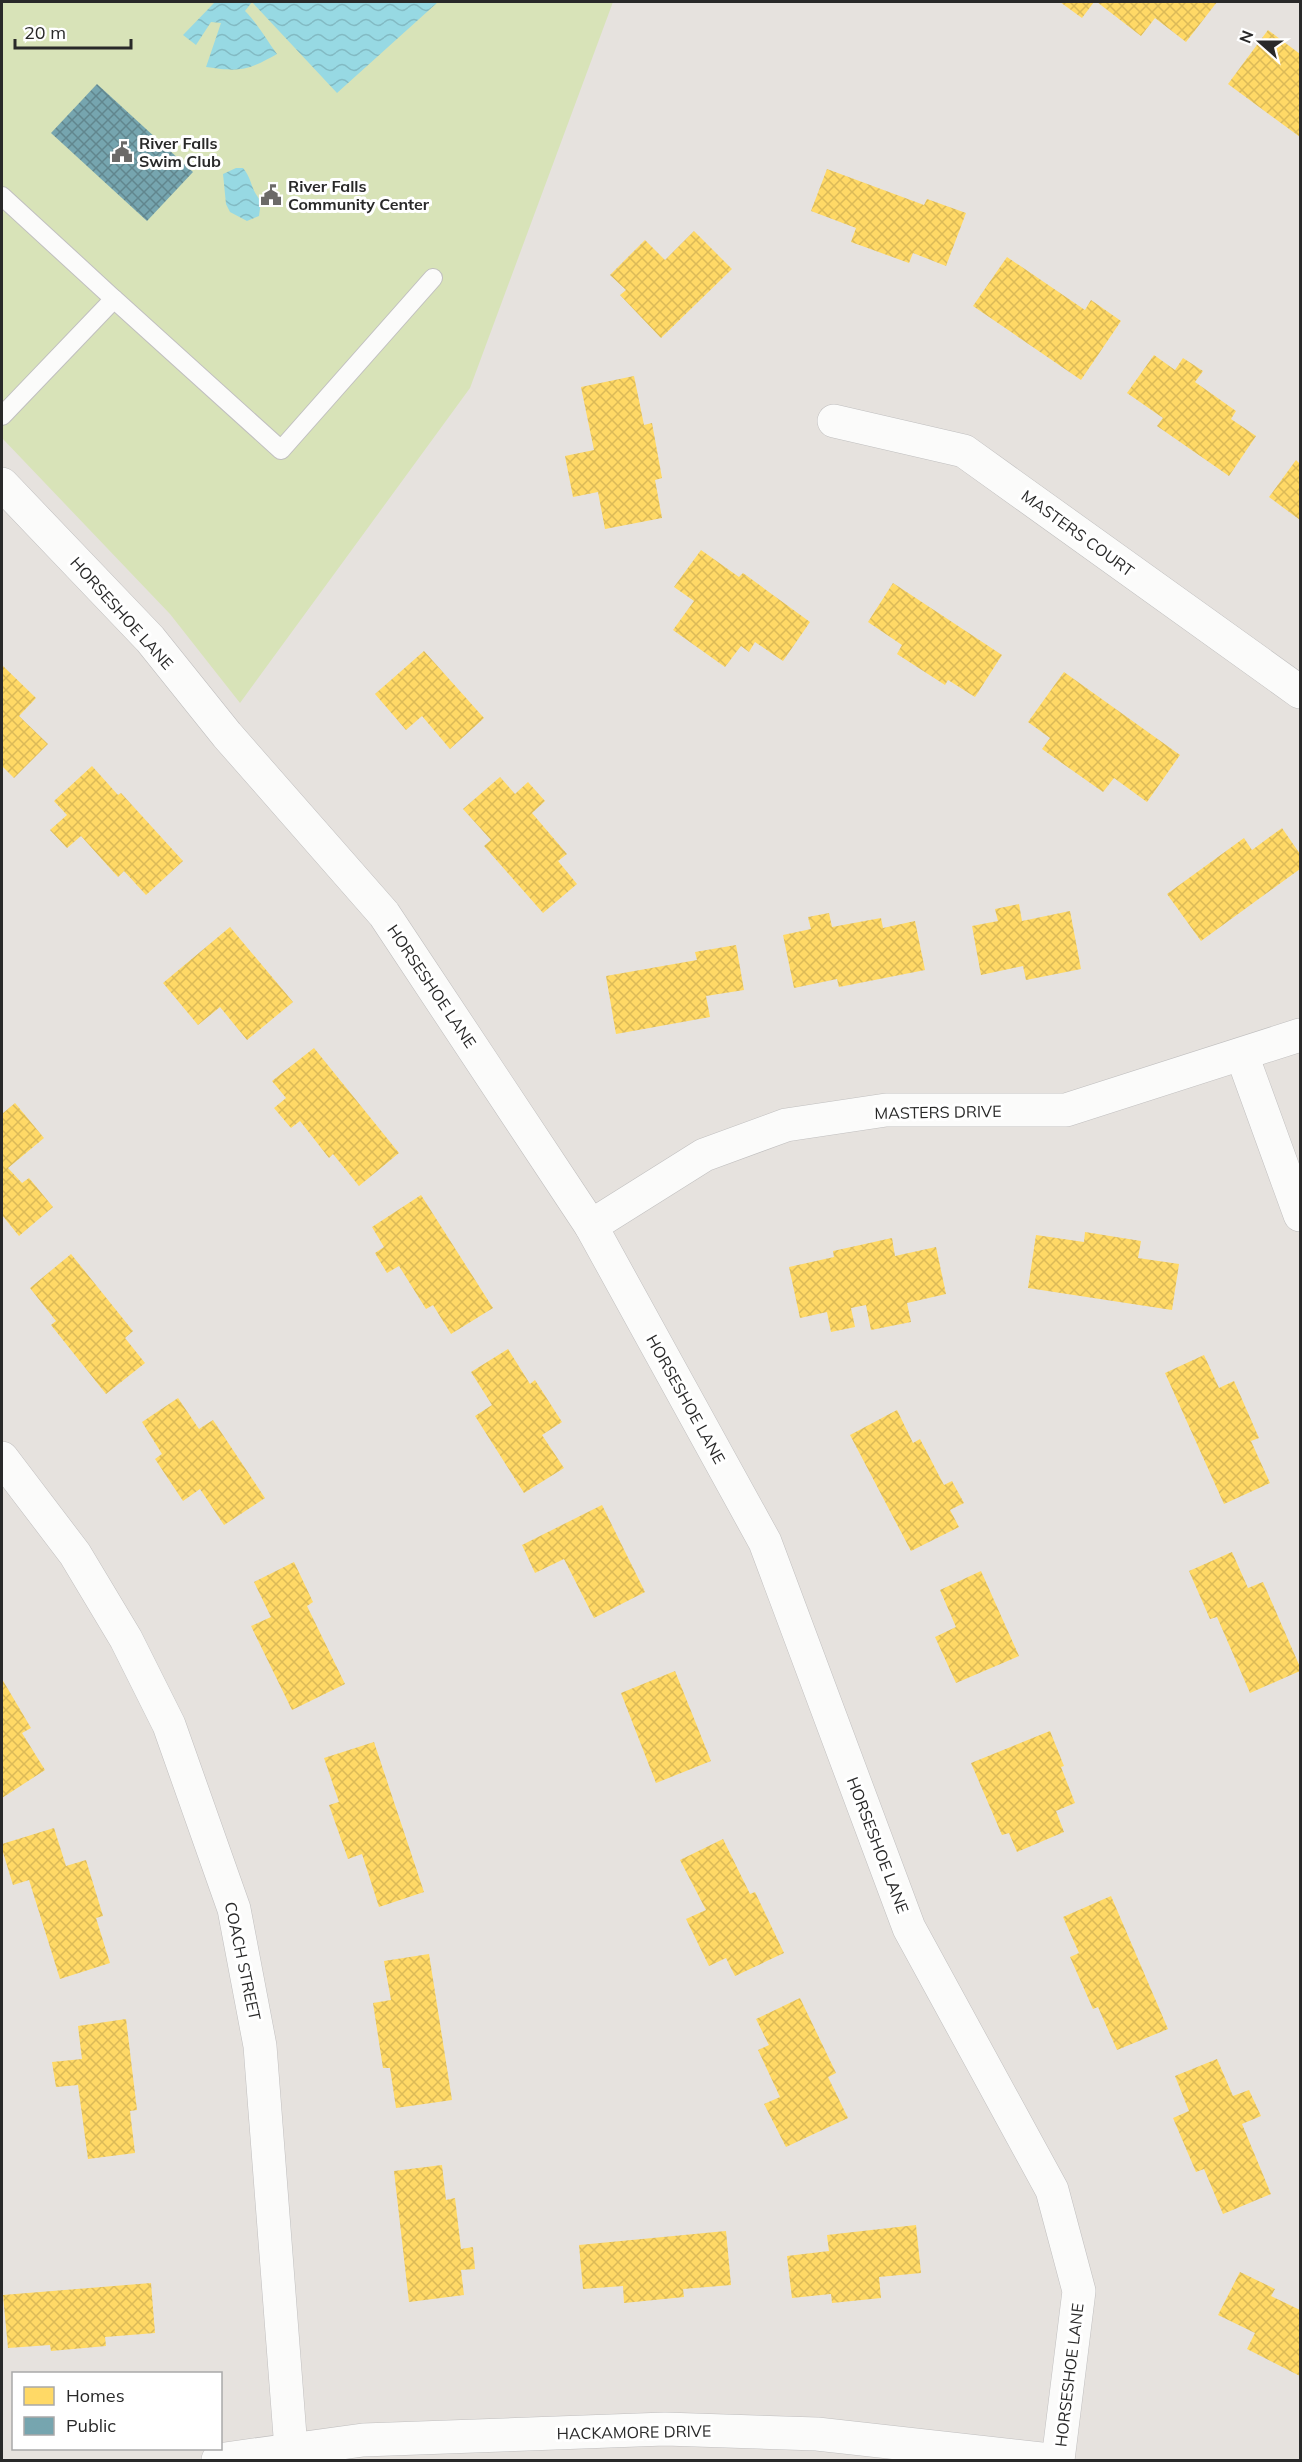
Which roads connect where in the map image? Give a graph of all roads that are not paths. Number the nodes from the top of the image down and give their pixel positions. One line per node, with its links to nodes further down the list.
1 (2, 196): 3 (lane)
2 (433, 278): 3 (lane)
3 (114, 299): 4 (lane)
4 (2, 416)
5 (834, 421): 7 (street, MASTERS COURT)
6 (2, 484): 11 (street, HORSESHOE LANE)
7 (1300, 692)
8 (1300, 1035): 9 (street, MASTERS DRIVE)
9 (1242, 1055): 10 (street); 11 (street, MASTERS DRIVE)
10 (1300, 1215)
11 (591, 1226): 16 (street, HORSESHOE LANE)
12 (2, 1458): 13 (street, COACH STREET)
13 (291, 2449): 14 (street, HACKAMORE DRIVE); 15 (street, HACKAMORE DRIVE)
14 (218, 2460)
15 (1050, 2460)
16 (1058, 2460)

